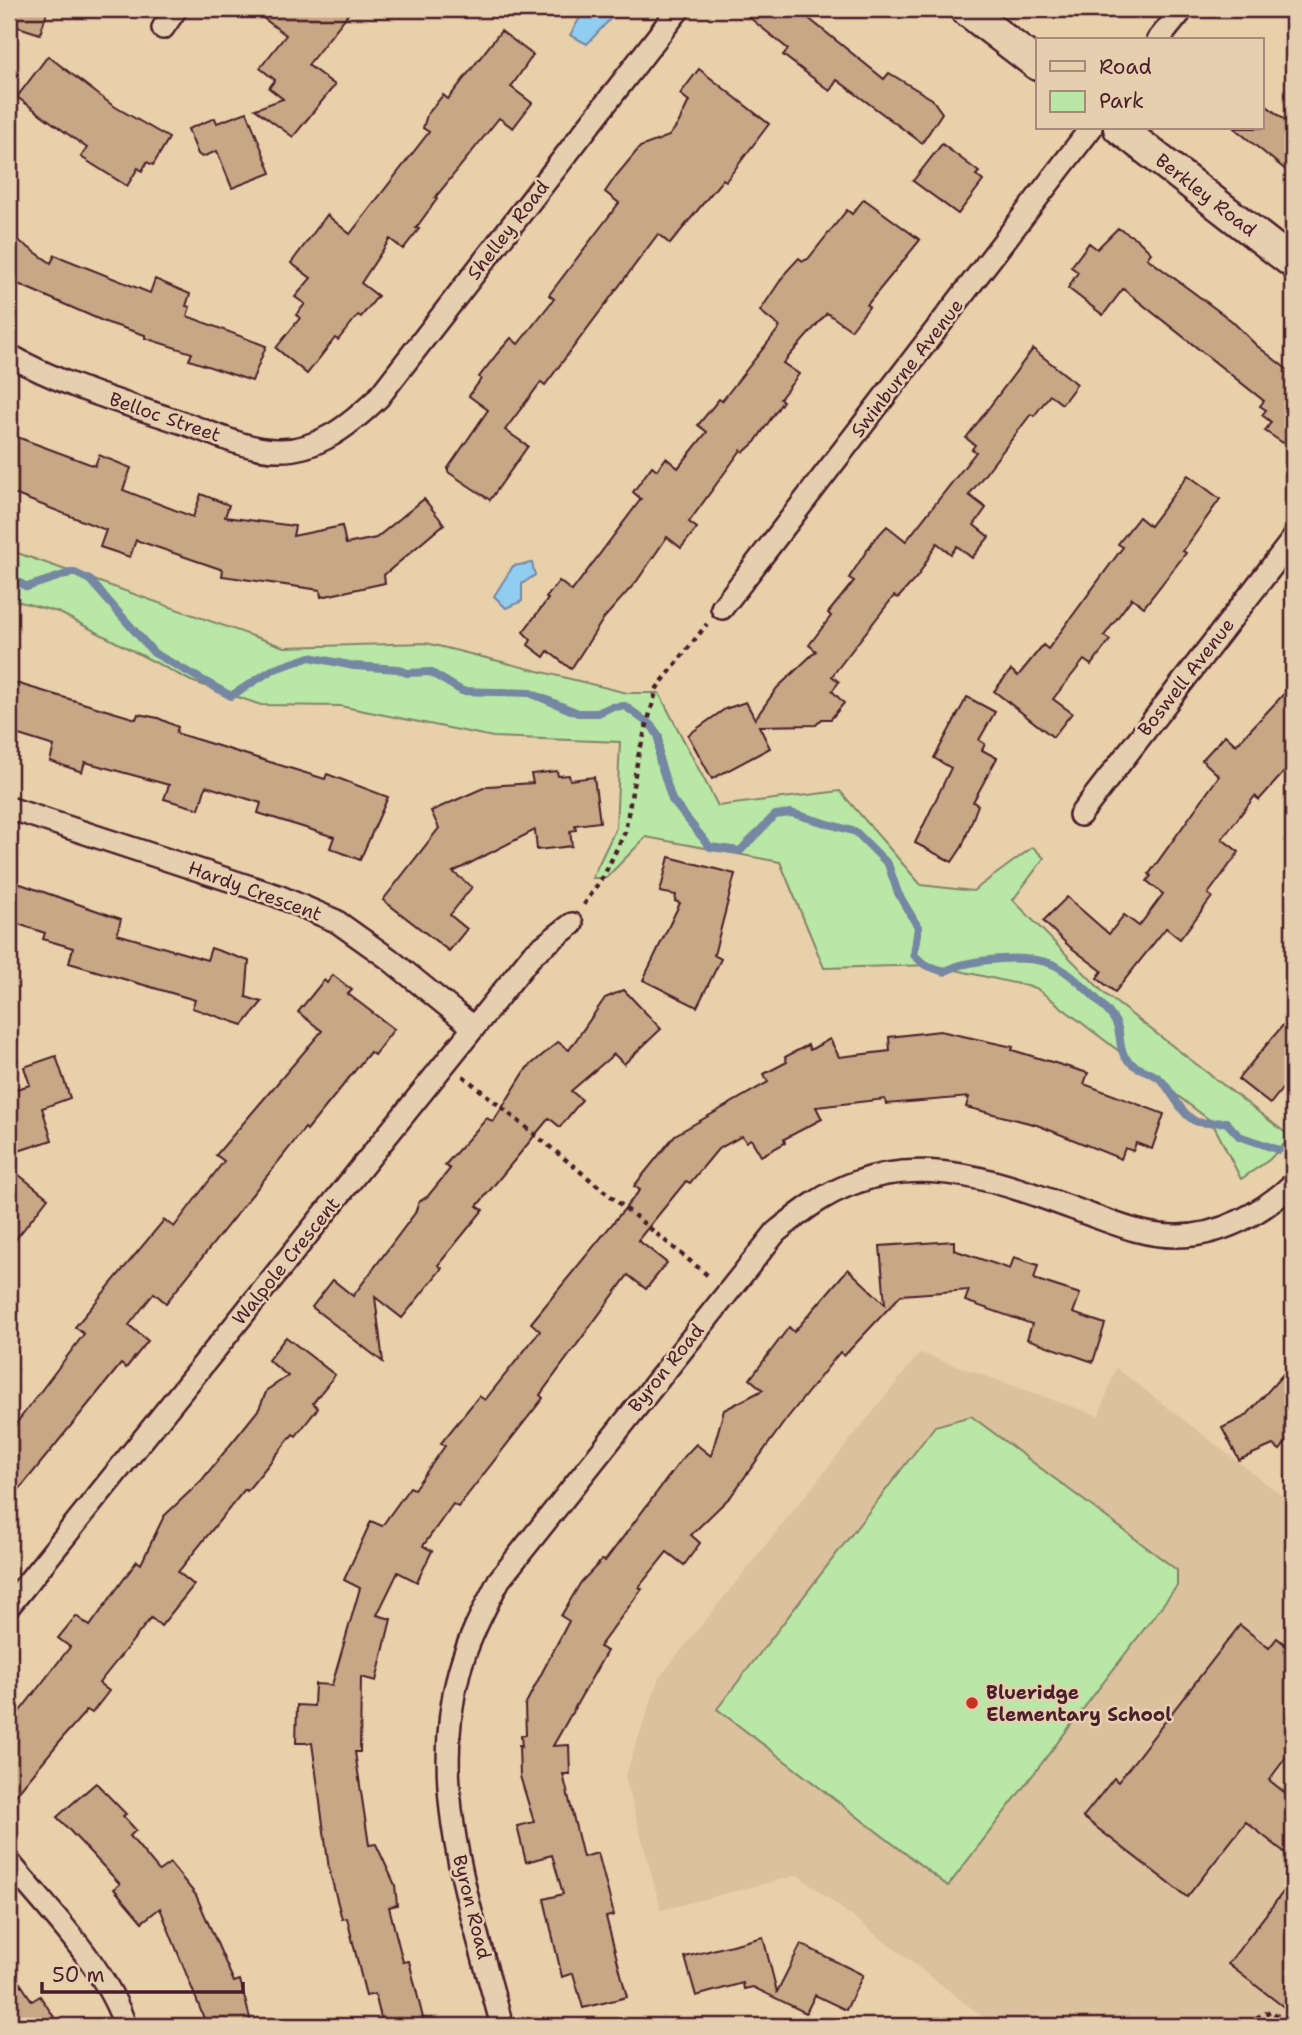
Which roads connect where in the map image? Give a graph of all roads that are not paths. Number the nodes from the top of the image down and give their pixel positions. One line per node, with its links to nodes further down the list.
1 (176, 9): 5 (street)
2 (679, 9): 12 (street, Shelley Road)
3 (965, 9): 7 (street)
4 (1183, 9): 6 (street)
5 (163, 28)
6 (1160, 38)
7 (1036, 63)
8 (1089, 130): 14 (street, Swinburne Avenue)
9 (1122, 130): 10 (street, Berkley Road)
10 (1293, 263)
11 (9, 355): 12 (street, Belloc Street)
12 (326, 439)
13 (1293, 540): 16 (street, Boswell Avenue)
14 (722, 607)
15 (9, 808): 18 (street, Hardy Crescent)
16 (1080, 816)
17 (572, 924): 18 (street, Walpole Crescent)
18 (472, 1027): 20 (street, Walpole Crescent)
19 (1293, 1184): 23 (street, Byron Road)
20 (9, 1606)
21 (9, 1862): 22 (street)
22 (125, 2026)
23 (502, 2026)

